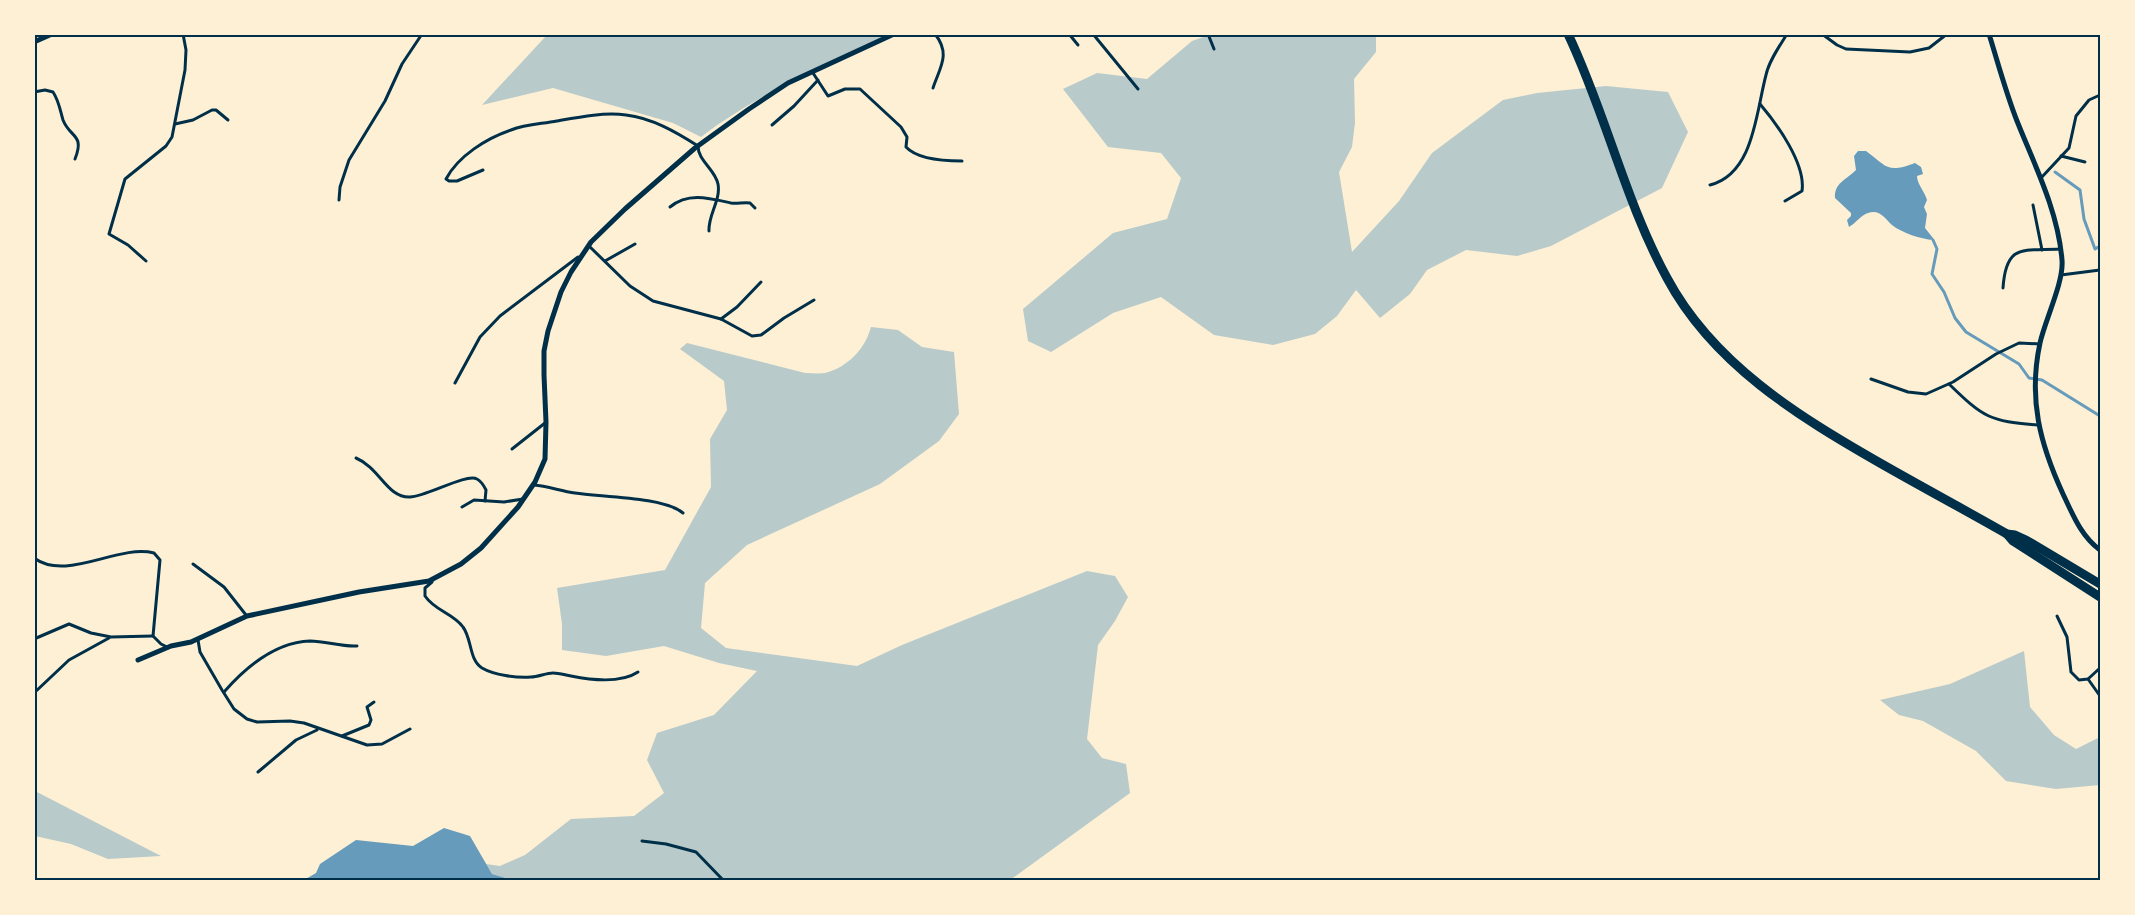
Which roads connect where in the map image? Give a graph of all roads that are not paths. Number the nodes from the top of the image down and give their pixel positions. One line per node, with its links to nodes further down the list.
1 (52, 34): 14 (street)
2 (183, 34): 25 (lane)
3 (422, 34): 36 (lane)
4 (894, 34): 17 (street)
5 (935, 34): 19 (lane)
6 (1069, 34): 15 (lane)
7 (1093, 34): 20 (lane)
8 (1208, 34): 16 (lane)
9 (1568, 34): 68 (main road)
10 (1787, 34): 23 (lane)
11 (1822, 34): 12 (lane)
12 (1947, 34)
13 (1989, 34): 33 (street)
14 (34, 42)
15 (1078, 45)
16 (1214, 50)
17 (813, 73): 18 (lane); 27 (street)
18 (818, 80): 26 (lane); 30 (lane)
19 (933, 88)
20 (1138, 89)
21 (34, 92): 29 (lane)
22 (2100, 95): 28 (lane)
23 (1760, 104): 34 (lane); 37 (lane)
24 (228, 120): 25 (lane)
25 (175, 124): 47 (lane)
26 (772, 125)
27 (698, 146): 32 (lane); 35 (lane); 43 (street)
28 (2061, 156): 31 (lane); 33 (lane)
29 (75, 159)
30 (962, 161)
31 (2085, 162)
32 (483, 170)
33 (2041, 178): 44 (street)
34 (1710, 185)
35 (717, 198): 39 (lane); 40 (lane); 41 (lane)
36 (339, 200)
37 (1785, 201)
38 (2033, 205): 45 (lane)
39 (669, 207)
40 (755, 208)
41 (709, 231)
42 (635, 244): 48 (lane)
43 (589, 246): 46 (street); 48 (lane)
44 (2060, 249): 45 (lane); 50 (street)
45 (2042, 250): 52 (lane)
46 (582, 255): 57 (lane); 59 (street)
47 (146, 261)
48 (605, 261): 54 (lane)
49 (2100, 270): 50 (lane)
50 (2061, 275): 55 (street)
51 (761, 282): 54 (lane)
52 (2003, 288)
53 (814, 300): 54 (lane)
54 (721, 319)
55 (2040, 344): 58 (lane); 60 (street)
56 (1871, 379): 58 (lane)
57 (455, 383)
58 (1949, 384): 60 (lane)
59 (546, 422): 61 (lane); 63 (street)
60 (2038, 425): 69 (street)
61 (512, 449)
62 (356, 458): 65 (lane)
63 (532, 485): 64 (street); 67 (lane)
64 (523, 499): 65 (lane); 72 (street)
65 (485, 501): 66 (lane)
66 (462, 507)
67 (683, 513)
68 (2007, 534): 73 (main road); 74 (main road)
69 (2100, 550)
70 (34, 558): 77 (lane)
71 (193, 564): 75 (lane)
72 (435, 578): 75 (street); 85 (lane)
73 (2100, 584)
74 (2100, 597)
75 (247, 616): 80 (street)
76 (2057, 616): 86 (lane)
77 (153, 636): 78 (lane); 82 (lane)
78 (111, 637): 79 (lane); 88 (lane)
79 (34, 639)
80 (198, 639): 82 (street); 87 (lane)
81 (357, 646): 87 (lane)
82 (168, 647): 83 (street)
83 (138, 660)
84 (2100, 668): 86 (lane)
85 (638, 672)
86 (2088, 678): 89 (lane)
87 (224, 692): 91 (lane)
88 (34, 693)
89 (2100, 696)
90 (374, 702): 93 (lane)
91 (319, 729): 93 (lane); 94 (lane)
92 (410, 729): 93 (lane)
93 (342, 736)
94 (258, 772)
95 (642, 841): 96 (lane)
96 (723, 880)

